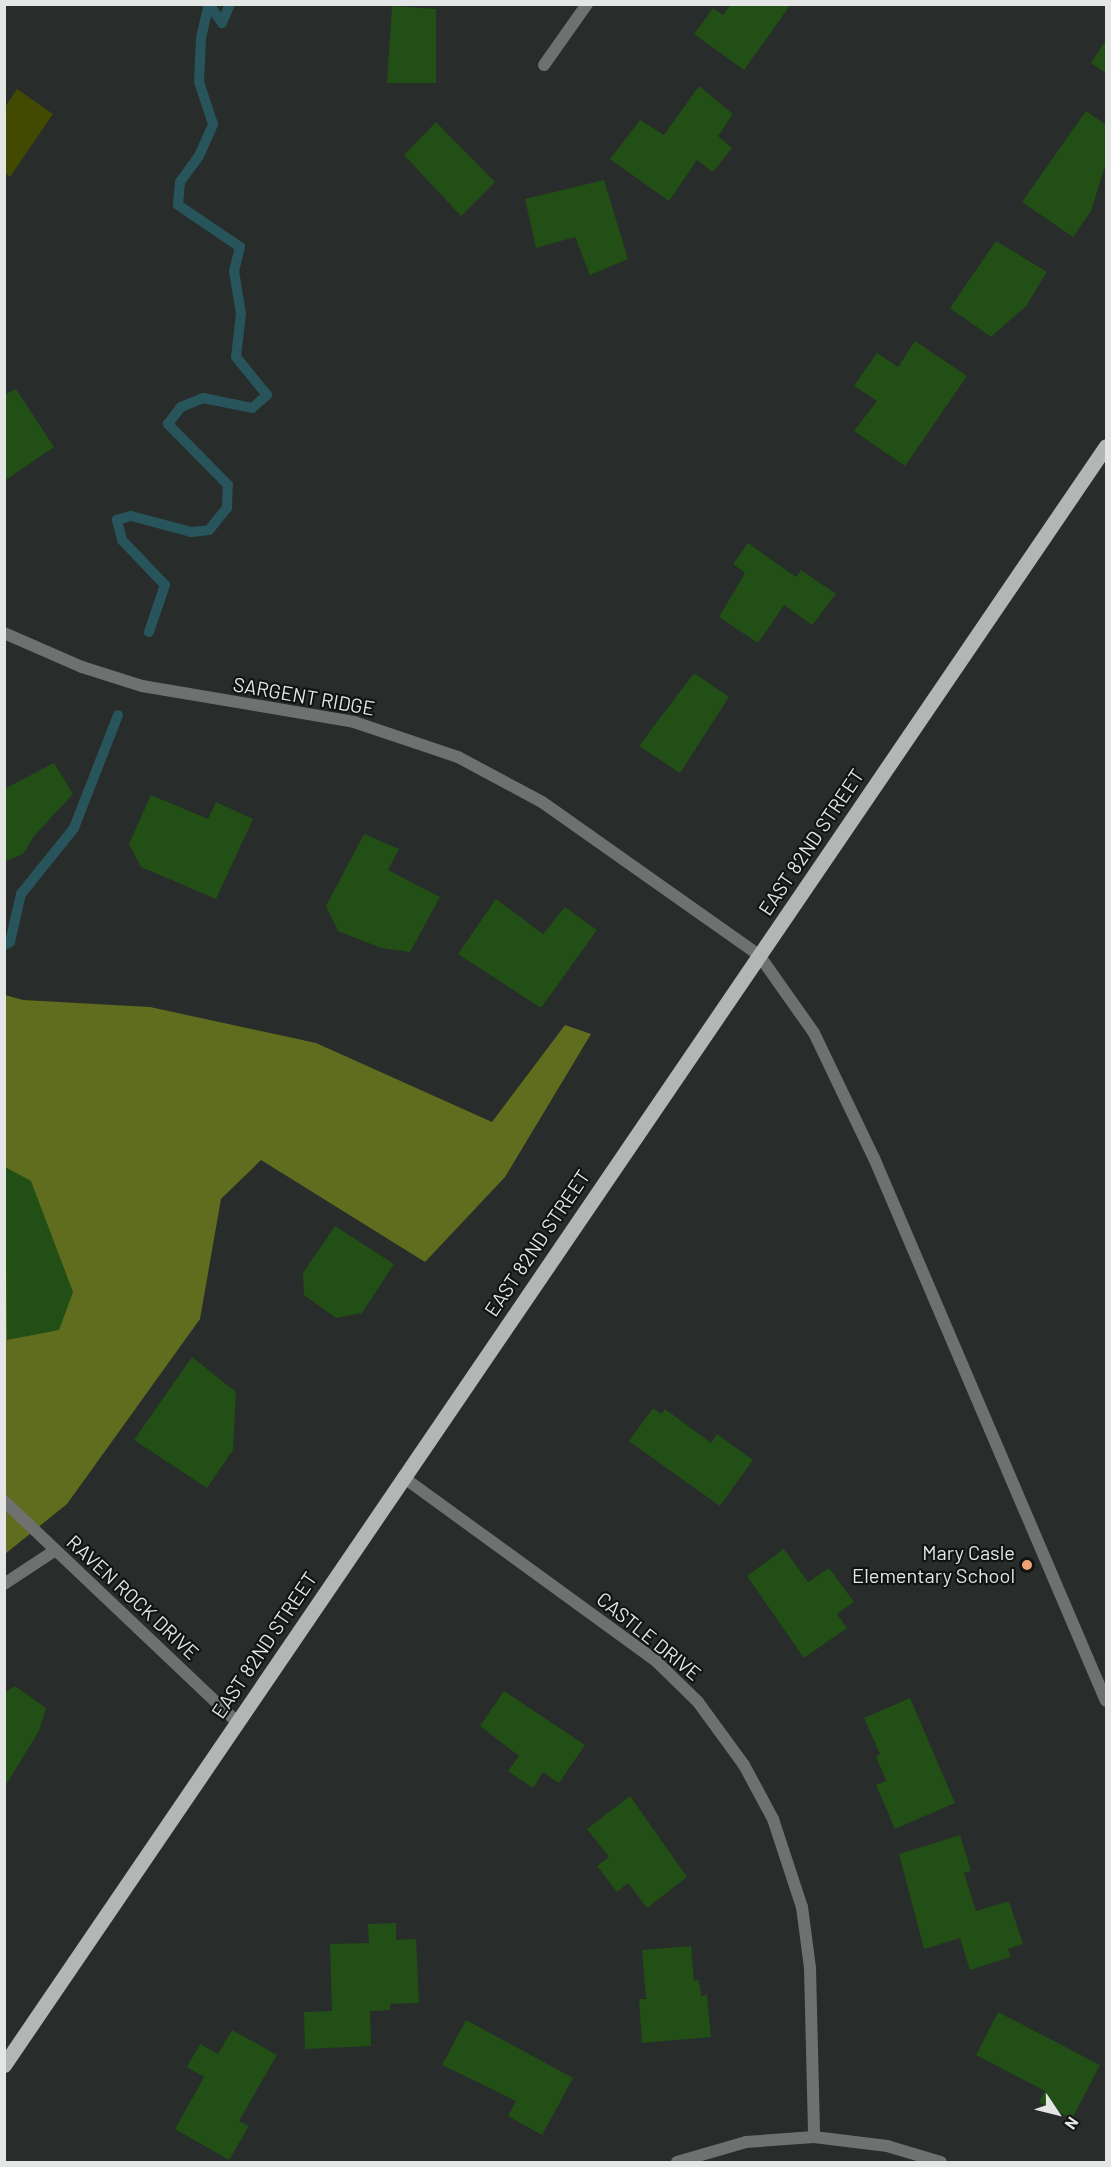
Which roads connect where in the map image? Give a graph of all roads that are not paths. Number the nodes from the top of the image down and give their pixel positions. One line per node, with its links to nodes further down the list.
1 (587, 4): 2 (street)
2 (544, 65)
3 (1107, 446): 5 (main road, EAST 82ND STREET)
4 (4, 633): 5 (street, SARGENT RIDGE)
5 (759, 955): 6 (main road, EAST 82ND STREET); 10 (street, SARGENT RIDGE)
6 (403, 1477): 11 (main road, EAST 82ND STREET); 13 (street, CASTLE DRIVE)
7 (4, 1501): 8 (street, RAVEN ROCK DRIVE)
8 (54, 1551): 9 (street); 11 (street, RAVEN ROCK DRIVE)
9 (4, 1584)
10 (1107, 1701)
11 (237, 1722): 12 (main road, EAST 82ND STREET)
12 (4, 2065)
13 (814, 2137): 14 (street); 15 (street)
14 (677, 2163)
15 (941, 2163)

